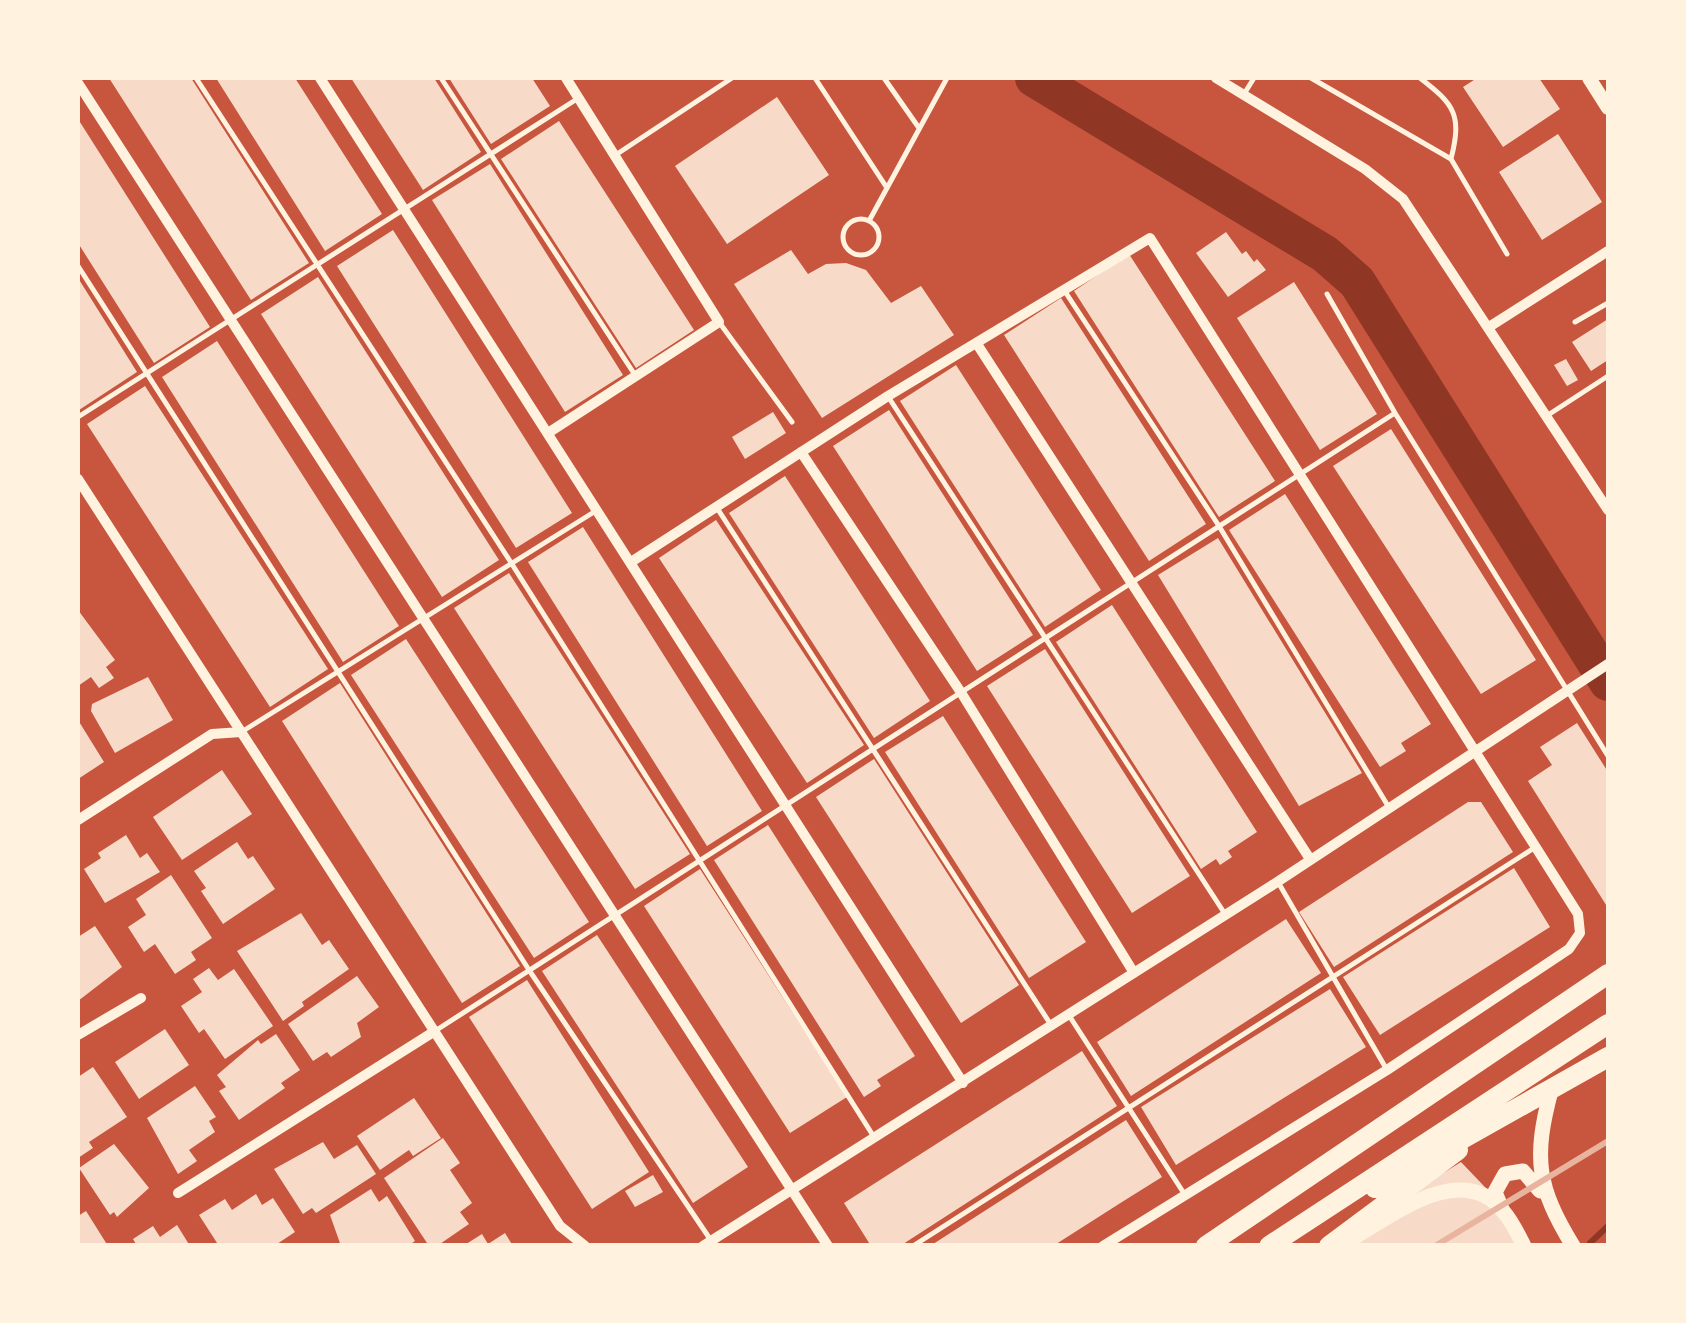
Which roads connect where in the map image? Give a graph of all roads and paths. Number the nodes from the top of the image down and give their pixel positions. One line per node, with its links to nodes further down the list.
1 (196, 78): 29 (lane)
2 (320, 78): 24 (street)
3 (441, 78): 20 (lane)
4 (566, 78): 17 (street)
5 (732, 78): 21 (lane)
6 (816, 78): 23 (lane)
7 (884, 78): 19 (lane)
8 (947, 78): 19 (lane)
9 (1216, 78): 16 (street)
10 (1254, 78): 16 (lane)
11 (1311, 78): 14 (lane)
12 (1420, 78): 22 (lane)
13 (1589, 78): 18 (street)
14 (1321, 80): 22 (lane)
15 (78, 82): 33 (street)
16 (1244, 94): 36 (street)
17 (579, 98): 20 (lane); 21 (street)
18 (1608, 108)
19 (919, 128): 23 (lane)
20 (490, 154): 24 (lane); 39 (lane)
21 (614, 156): 34 (street)
22 (1451, 159): 27 (lane)
23 (887, 188): 25 (lane)
24 (403, 210): 29 (lane); 46 (street)
25 (869, 221): 25 (lane)
26 (1608, 252): 36 (street)
27 (1507, 254)
28 (78, 266): 38 (lane)
29 (317, 266): 33 (lane); 54 (lane)
30 (1064, 290): 37 (street); 48 (street); 53 (lane)
31 (1327, 294): 42 (lane)
32 (1608, 302): 35 (lane)
33 (235, 320): 38 (lane); 57 (street)
34 (719, 322): 39 (street); 45 (lane)
35 (1575, 322)
36 (1489, 327): 43 (street)
37 (977, 344): 41 (street); 56 (street)
38 (144, 371): 44 (lane); 60 (lane)
39 (635, 375): 46 (street)
40 (1608, 376): 43 (lane)
41 (888, 396): 47 (street); 58 (lane)
42 (1395, 413): 48 (lane); 61 (lane)
43 (1547, 416): 52 (street)
44 (78, 418)
45 (792, 422)
46 (548, 432): 51 (street)
47 (802, 452): 50 (street); 62 (street)
48 (1302, 473): 53 (lane); 65 (street)
49 (78, 479): 63 (street)
50 (718, 508): 55 (street); 64 (lane)
51 (600, 509): 54 (lane); 55 (street)
52 (1608, 510)
53 (1219, 526): 56 (lane); 68 (lane)
54 (510, 560): 57 (lane); 72 (lane)
55 (631, 562): 67 (street)
56 (1132, 582): 58 (lane); 71 (street)
57 (424, 620): 60 (lane); 75 (street)
58 (1044, 639): 62 (lane); 74 (lane)
59 (1608, 664): 61 (street)
60 (338, 675): 63 (lane); 76 (lane)
61 (1566, 692): 65 (street); 66 (lane)
62 (962, 694): 64 (lane); 77 (street)
63 (240, 732): 69 (street); 84 (street)
64 (873, 750): 67 (lane); 83 (lane)
65 (1478, 752): 68 (street); 70 (street)
66 (1608, 756)
67 (786, 804): 72 (lane); 88 (street)
68 (1390, 808): 71 (street)
69 (78, 820)
70 (1536, 846): 79 (lane); 87 (street)
71 (1310, 859): 73 (street)
72 (700, 860): 75 (lane); 92 (lane)
73 (1278, 882): 74 (street); 79 (lane)
74 (1226, 914): 77 (street)
75 (616, 918): 76 (lane); 93 (street)
76 (529, 970): 84 (lane); 99 (lane)
77 (1134, 973): 81 (street)
78 (1608, 974): 104 (highway)
79 (1332, 979): 87 (lane); 90 (lane)
80 (141, 998): 85 (street)
81 (1069, 1015): 83 (street); 90 (lane)
82 (1608, 1024): 98 (highway)
83 (1051, 1025): 88 (street)
84 (436, 1031): 94 (street); 100 (street)
85 (78, 1035)
86 (1608, 1057): 89 (highway)
87 (1387, 1070): 95 (street)
88 (963, 1083): 92 (street)
89 (1551, 1092): 91 (highway); 96 (main road)
90 (1127, 1107): 95 (lane); 102 (lane)
91 (1483, 1130): 98 (highway); 106 (highway)
92 (875, 1140): 93 (street)
93 (795, 1191): 99 (street); 101 (street)
94 (178, 1192)
95 (1185, 1195): 103 (street)
96 (1546, 1201): 97 (main road); 109 (main road)
97 (1502, 1209): 107 (main road); 108 (main road)
98 (1318, 1212): 105 (highway)
99 (708, 1244)
100 (584, 1246)
101 (828, 1246)
102 (913, 1246)
103 (1103, 1246)
104 (1206, 1246)
105 (1269, 1246)
106 (1329, 1246)
107 (1340, 1246)
108 (1524, 1246)
109 (1573, 1246)

